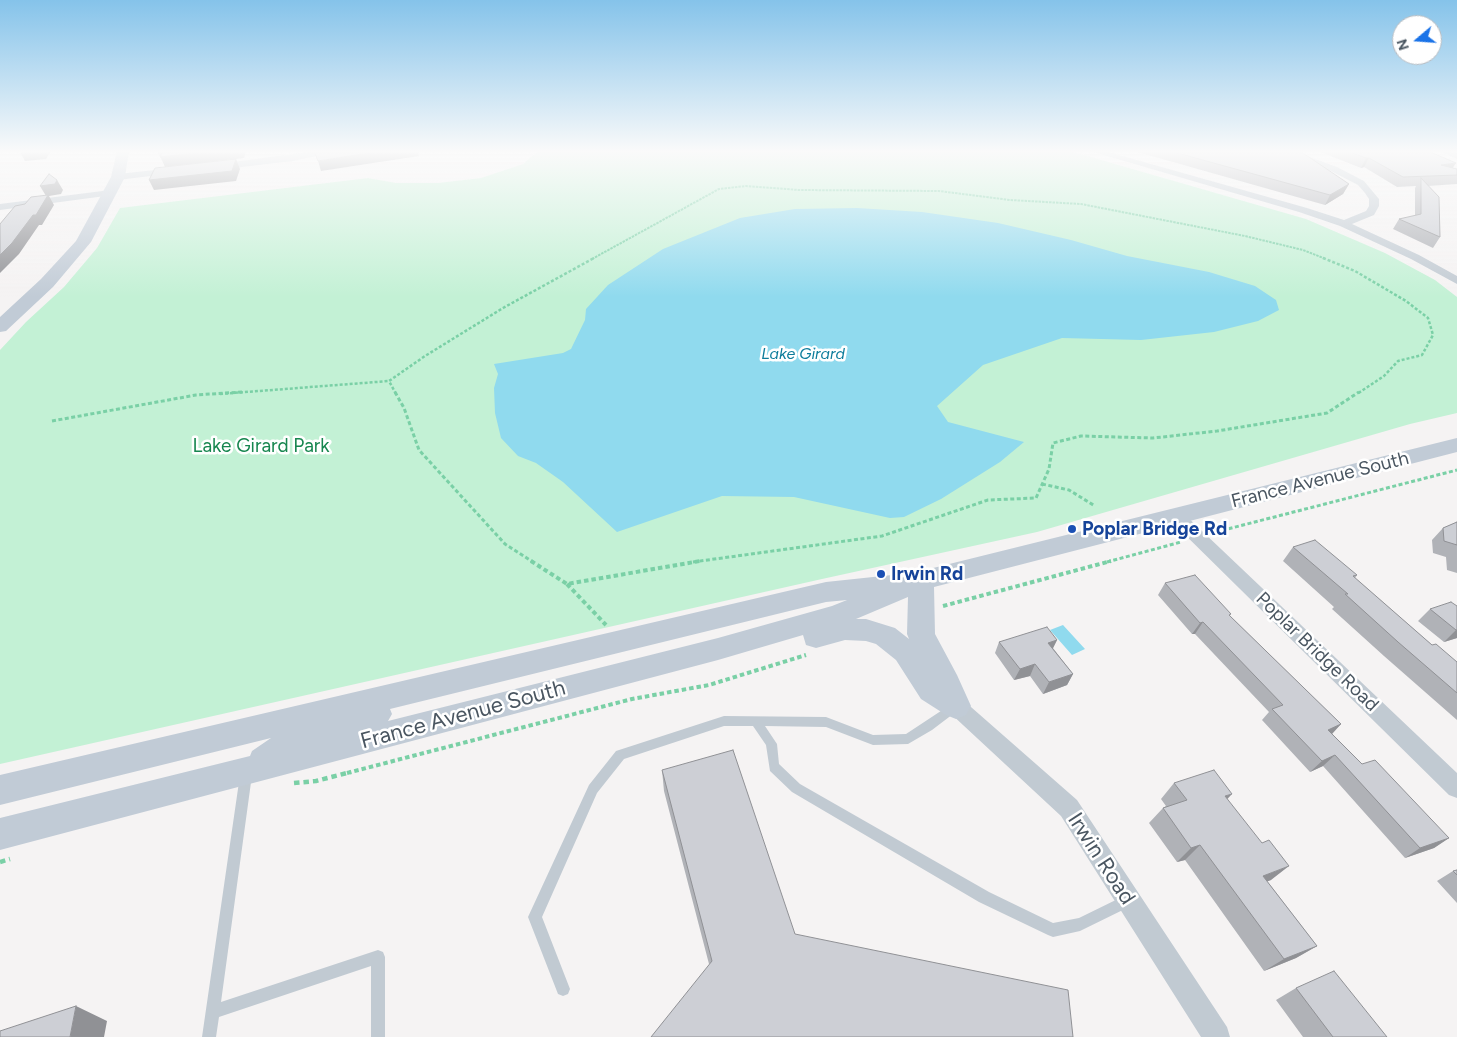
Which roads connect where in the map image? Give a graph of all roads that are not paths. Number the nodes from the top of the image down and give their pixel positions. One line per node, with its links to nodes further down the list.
1 (60, 199): 5 (street)
2 (106, 199): 8 (main road)
3 (1266, 199): 6 (street)
4 (1374, 199): 6 (street)
5 (0, 207)
6 (1344, 224): 7 (street)
7 (1457, 281)
8 (0, 327)
9 (1457, 445): 10 (main road, France Avenue South)
10 (1176, 516): 11 (main road, France Avenue South); 17 (street, Poplar Bridge Road)
11 (921, 581): 12 (main road, France Avenue South); 13 (main road, France Avenue South); 14 (main road)
12 (718, 649): 14 (main road); 16 (main road, France Avenue South)
13 (433, 685): 16 (main road); 18 (main road, France Avenue South)
14 (956, 706): 15 (lane); 20 (street, Irwin Road)
15 (756, 722): 20 (lane); 21 (lane)
16 (246, 772): 19 (main road, France Avenue South); 22 (lane)
17 (1457, 788)
18 (0, 790)
19 (0, 834)
20 (1128, 900): 25 (street, Irwin Road)
21 (563, 989)
22 (212, 1012): 23 (lane); 24 (lane)
23 (209, 1037)
24 (378, 1037)
25 (1217, 1037)

